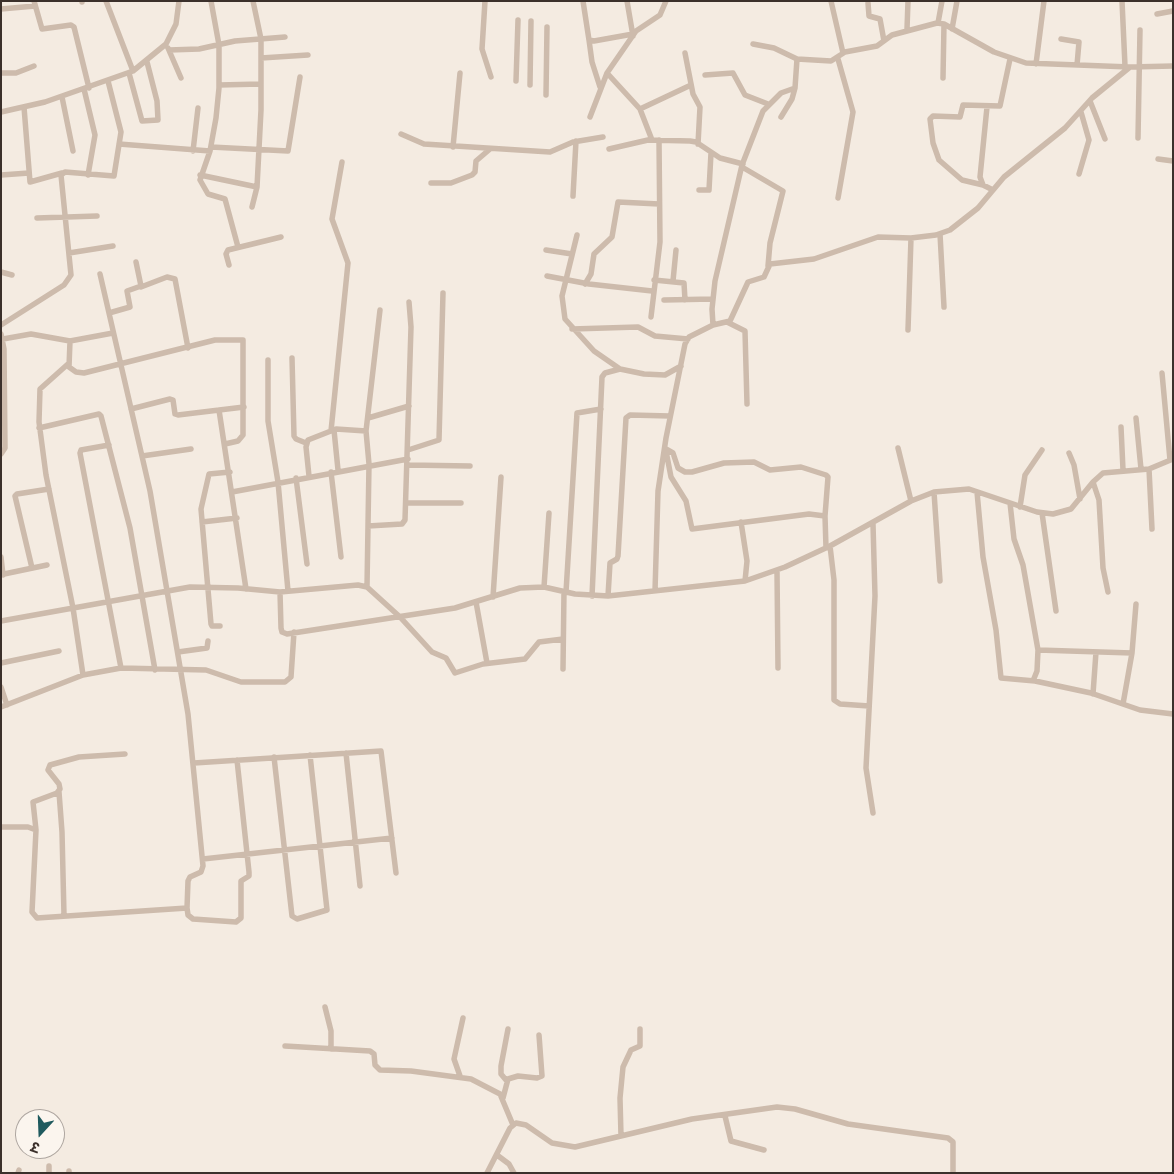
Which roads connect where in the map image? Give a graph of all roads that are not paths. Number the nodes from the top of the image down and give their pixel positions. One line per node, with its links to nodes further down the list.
1 (106, 1): 50 (street)
2 (179, 1): 35 (street)
3 (211, 1): 34 (street)
4 (253, 1): 29 (street)
5 (485, 1): 56 (street)
6 (583, 1): 31 (street)
7 (627, 1): 27 (street)
8 (666, 1): 27 (street)
9 (831, 1): 37 (street)
10 (908, 1): 24 (street)
11 (942, 1): 22 (street)
12 (957, 1): 25 (street)
13 (1044, 1): 44 (street)
14 (1122, 1): 48 (street)
15 (34, 4): 17 (street); 67 (street)
16 (868, 4): 32 (street)
17 (1, 10)
18 (1173, 11): 19 (street)
19 (1157, 14)
20 (518, 20): 60 (street)
21 (531, 21): 63 (street)
22 (941, 24): 24 (street); 25 (street); 58 (street)
23 (546, 27): 68 (street)
24 (907, 29): 32 (street)
25 (952, 29): 42 (street)
26 (1140, 30): 46 (street)
27 (633, 35): 31 (street); 51 (street)
28 (286, 37): 29 (street)
29 (261, 39): 34 (street); 39 (street)
30 (1061, 39): 45 (street)
31 (589, 40): 65 (street)
32 (884, 41): 37 (street)
33 (753, 44): 41 (street)
34 (219, 45): 35 (street); 62 (street)
35 (168, 47): 43 (street); 57 (street)
36 (685, 53): 64 (street)
37 (843, 53): 40 (street)
38 (308, 55): 39 (street)
39 (261, 58): 61 (street)
40 (838, 58): 41 (street); 113 (street)
41 (797, 59): 66 (street)
42 (1010, 59): 44 (street); 73 (street)
43 (147, 62): 50 (street); 50 (street)
44 (1036, 64): 45 (street)
45 (1077, 65): 48 (street)
46 (1139, 65): 48 (street); 49 (street); 82 (street)
47 (34, 66): 52 (street)
48 (1128, 66): 70 (street)
49 (1173, 66)
50 (131, 72): 59 (street)
51 (607, 72): 65 (street); 75 (street)
52 (1, 73)
53 (460, 73): 89 (street)
54 (706, 75): 71 (street)
55 (300, 77): 91 (street)
56 (491, 77)
57 (181, 78)
58 (943, 78)
59 (108, 81): 67 (street); 87 (street)
60 (516, 81)
61 (261, 84): 62 (street); 91 (street)
62 (218, 85): 90 (street)
63 (530, 85)
64 (691, 85): 75 (street); 88 (street)
65 (600, 87): 78 (street)
66 (795, 88): 71 (street); 79 (street)
67 (86, 89): 69 (street); 105 (street)
68 (546, 95)
69 (62, 97): 72 (street); 93 (street)
70 (1090, 101): 77 (street); 83 (street)
71 (768, 104): 100 (street)
72 (24, 107): 76 (street); 101 (street)
73 (987, 107): 108 (street); 108 (street)
74 (198, 108): 95 (street)
75 (640, 110): 84 (street)
76 (1, 112)
77 (1081, 112): 103 (street); 111 (street)
78 (590, 116)
79 (781, 117)
80 (401, 134): 89 (street)
81 (603, 137): 86 (street)
82 (1138, 138)
83 (1105, 139)
84 (652, 140): 85 (street); 94 (street)
85 (659, 140): 88 (street); 114 (street)
86 (576, 141): 92 (street); 112 (street)
87 (119, 144): 95 (street); 105 (street)
88 (698, 144): 96 (street)
89 (453, 147): 92 (street)
90 (210, 149): 91 (street); 95 (street); 106 (street)
91 (259, 149): 109 (street)
92 (490, 149): 107 (street)
93 (73, 150)
94 (609, 150)
95 (193, 151)
96 (711, 153): 100 (street); 110 (street)
97 (1158, 159): 98 (street)
98 (1173, 161)
99 (342, 162): 179 (street)
100 (742, 165): 131 (street); 143 (street)
101 (29, 173): 102 (street); 104 (street)
102 (62, 173): 105 (street); 117 (street)
103 (1079, 174)
104 (1, 175)
105 (88, 175)
106 (200, 176): 109 (street); 124 (street)
107 (431, 183)
108 (983, 185): 111 (street)
109 (257, 187): 115 (street)
110 (699, 190)
111 (993, 190): 119 (street)
112 (573, 196)
113 (838, 198)
114 (659, 204): 137 (street); 139 (street)
115 (252, 207)
116 (97, 216): 117 (street)
117 (65, 217): 118 (street); 127 (street)
118 (37, 218)
119 (940, 234): 122 (street); 147 (street)
120 (577, 235): 128 (street)
121 (281, 237): 124 (street)
122 (911, 238): 131 (street); 155 (street)
123 (113, 246): 127 (street)
124 (238, 247): 130 (street)
125 (546, 250): 128 (street)
126 (676, 250): 138 (street)
127 (69, 253): 152 (street)
128 (572, 254): 136 (street)
129 (136, 262): 140 (street)
130 (229, 265)
131 (768, 266): 151 (street)
132 (1, 272): 134 (street)
133 (100, 274): 149 (street)
134 (12, 275)
135 (546, 276): 136 (street)
136 (565, 280): 139 (street); 154 (street)
137 (654, 280): 138 (street); 141 (street)
138 (674, 281): 145 (street)
139 (585, 284): 141 (street)
140 (140, 287): 149 (street); 160 (street)
141 (652, 292): 150 (street)
142 (442, 293): 187 (street)
143 (713, 299): 145 (street); 153 (street)
144 (664, 300): 145 (street)
145 (685, 300)
146 (409, 302): 169 (street)
147 (944, 307)
148 (380, 310): 175 (street)
149 (109, 313): 156 (street)
150 (651, 317)
151 (728, 322): 153 (street); 168 (street)
152 (1, 325)
153 (713, 325): 158 (street)
154 (572, 329): 158 (street); 166 (street)
155 (908, 330)
156 (113, 333): 159 (street); 164 (street)
157 (2, 337): 159 (street); 190 (street)
158 (688, 339): 165 (street)
159 (70, 341): 163 (street)
160 (188, 348): 164 (street); 170 (street)
161 (292, 358): 181 (street)
162 (268, 360): 205 (street)
163 (68, 364): 164 (street); 178 (street)
164 (121, 365): 171 (street)
165 (681, 366): 166 (street); 174 (street)
166 (620, 369): 172 (street)
167 (1162, 373): 192 (street)
168 (747, 404)
169 (409, 406): 175 (street); 187 (street)
170 (244, 407): 173 (street); 182 (street)
171 (132, 409): 173 (street); 191 (street)
172 (601, 409): 244 (street); 248 (street)
173 (219, 410): 182 (street)
174 (670, 416): 184 (street); 249 (street)
175 (368, 418): 180 (street)
176 (1136, 418): 196 (street)
177 (1121, 427): 199 (street)
178 (39, 428): 183 (street); 207 (street)
179 (332, 431): 180 (street); 181 (street); 198 (street)
180 (366, 431): 194 (street)
181 (306, 442): 202 (street)
182 (225, 444): 200 (street)
183 (109, 445): 246 (street); 250 (street)
184 (665, 446): 219 (street); 222 (street); 242 (street)
185 (898, 448): 212 (street)
186 (191, 449): 191 (street)
187 (408, 450): 193 (street)
188 (1042, 450): 216 (street)
189 (1069, 453): 211 (street)
190 (1, 454)
191 (142, 456): 240 (street)
192 (1171, 459): 197 (street)
193 (408, 462): 194 (street); 195 (street); 215 (street)
194 (369, 464): 198 (street); 224 (street)
195 (470, 466)
196 (1141, 469): 197 (street); 199 (street)
197 (1149, 469): 225 (street)
198 (338, 470): 201 (street)
199 (1123, 470): 206 (street)
200 (230, 472): 208 (street); 221 (street)
201 (331, 472): 202 (street); 228 (street)
202 (309, 476): 204 (street)
203 (501, 477): 247 (street)
204 (296, 478): 205 (street); 229 (street)
205 (278, 482): 208 (street); 241 (street)
206 (1093, 482): 211 (street); 245 (street)
207 (49, 489): 231 (street); 253 (street)
208 (232, 492): 220 (street)
209 (934, 492): 210 (street); 212 (street); 235 (street)
210 (977, 492): 214 (street); 274 (street)
211 (1080, 499): 218 (street)
212 (911, 501): 223 (street)
213 (460, 503): 215 (street)
214 (1010, 503): 216 (street); 261 (street)
215 (406, 504): 224 (street)
216 (1020, 507): 218 (street)
217 (549, 513): 238 (street)
218 (1042, 513): 254 (street)
219 (825, 516): 222 (street); 226 (street)
220 (237, 518): 221 (street); 239 (street)
221 (202, 522): 236 (street)
222 (741, 522): 234 (street)
223 (872, 524): 226 (street); 279 (street)
224 (368, 526): 237 (street)
225 (1152, 529)
226 (828, 547): 232 (street); 279 (street)
227 (1, 556): 233 (street)
228 (341, 558)
229 (307, 564)
230 (46, 565): 231 (street)
231 (32, 568): 233 (street)
232 (777, 571): 234 (street); 269 (street)
233 (3, 574)
234 (745, 581): 242 (street)
235 (940, 581)
236 (209, 587): 239 (street); 240 (street); 257 (street)
237 (367, 587): 241 (street); 255 (street)
238 (544, 587): 244 (street); 247 (street)
239 (246, 589): 243 (street)
240 (167, 590): 246 (street); 263 (street)
241 (288, 591): 243 (street)
242 (655, 591): 249 (street)
243 (280, 592): 258 (street)
244 (565, 592): 248 (street); 259 (street)
245 (1108, 592)
246 (143, 595): 250 (street); 271 (street)
247 (493, 596): 251 (street)
248 (592, 596): 249 (street)
249 (608, 596)
250 (108, 601): 253 (street); 268 (street)
251 (476, 602): 255 (street); 267 (street)
252 (1136, 604): 265 (street)
253 (73, 608): 256 (street); 273 (street)
254 (1056, 611)
255 (400, 616): 258 (street); 267 (street)
256 (1, 620)
257 (220, 626)
258 (294, 632): 272 (street)
259 (563, 639): 267 (street); 270 (street)
260 (208, 641): 263 (street)
261 (1038, 650): 264 (street); 274 (street)
262 (59, 651): 266 (street)
263 (178, 652): 272 (street)
264 (1096, 652): 265 (street); 276 (street)
265 (1132, 653): 277 (street)
266 (1, 663)
267 (487, 663)
268 (121, 668): 271 (street); 273 (street)
269 (778, 668)
270 (563, 669)
271 (155, 670): 272 (street)
272 (182, 671): 286 (street)
273 (83, 675): 278 (street)
274 (1033, 681): 276 (street)
275 (1, 687): 278 (street)
276 (1093, 694): 277 (street)
277 (1123, 704): 280 (street)
278 (4, 706)
279 (869, 706): 288 (street)
280 (1173, 714)
281 (346, 753): 283 (street); 291 (street); 292 (street)
282 (125, 754): 287 (street)
283 (310, 755): 284 (street); 293 (street)
284 (274, 757): 285 (street); 294 (street)
285 (238, 760): 286 (street); 295 (street)
286 (194, 763): 296 (street)
287 (59, 792): 290 (street); 300 (street)
288 (872, 813)
289 (1, 827): 290 (street)
290 (36, 830): 300 (street)
291 (392, 838): 292 (street); 297 (street)
292 (356, 842): 293 (street); 298 (street)
293 (319, 846): 294 (street); 294 (street)
294 (283, 850): 295 (street)
295 (247, 854): 296 (street); 299 (street)
296 (202, 859): 299 (street)
297 (396, 874)
298 (360, 886)
299 (187, 908): 300 (street)
300 (64, 915)
301 (325, 1007): 307 (street)
302 (463, 1018): 308 (street)
303 (508, 1029): 309 (street)
304 (640, 1029): 313 (street)
305 (539, 1035): 309 (street)
306 (284, 1046): 307 (street)
307 (331, 1049): 308 (street)
308 (460, 1076): 310 (street)
309 (506, 1080): 310 (street)
310 (503, 1098): 312 (street)
311 (724, 1116): 313 (street); 314 (street); 320 (street)
312 (513, 1125): 313 (street); 315 (street)
313 (622, 1136)
314 (764, 1150)
315 (497, 1155): 318 (street); 319 (street)
316 (49, 1166): 317 (street)
317 (49, 1173)
318 (487, 1173)
319 (514, 1173)
320 (953, 1173)

